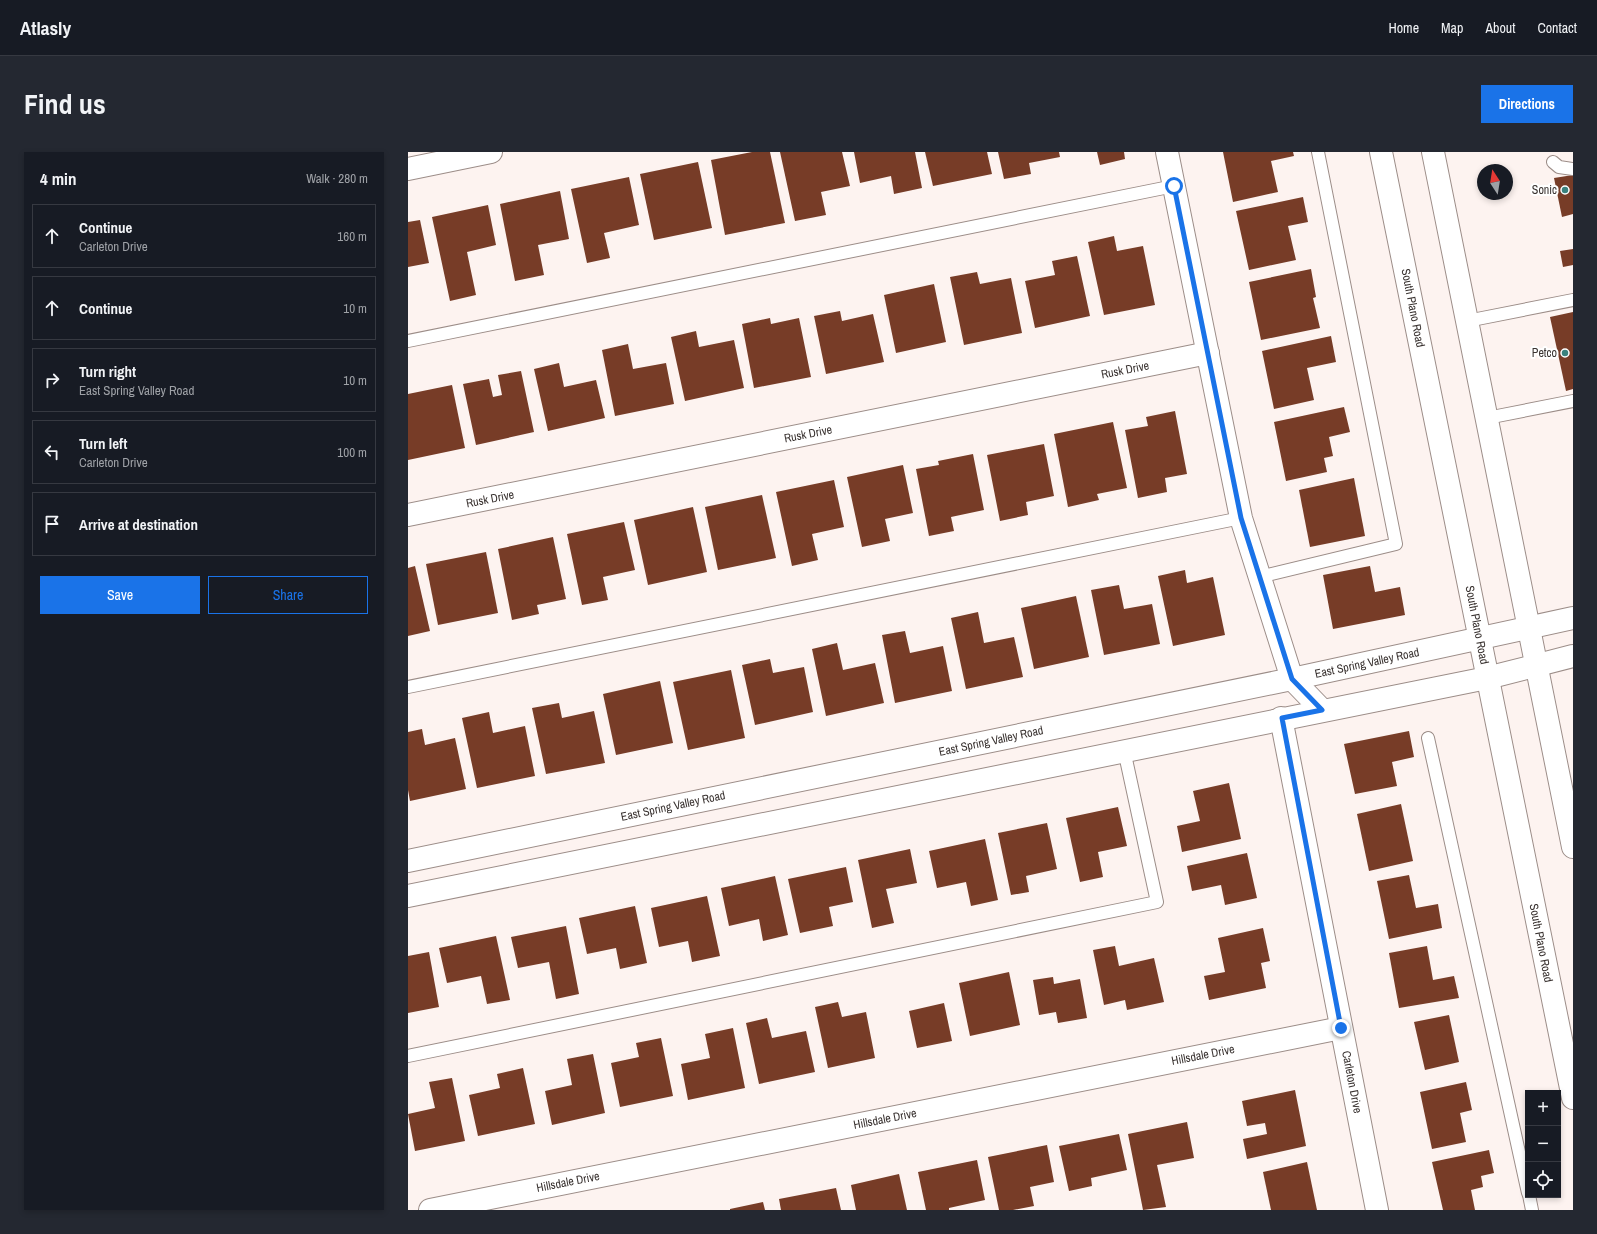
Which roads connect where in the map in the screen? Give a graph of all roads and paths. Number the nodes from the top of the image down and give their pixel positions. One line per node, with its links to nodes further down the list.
1 (491, 152): 7 (street)
2 (1167, 152): 9 (street)
3 (1318, 152): 18 (lane)
4 (1381, 152): 21 (street, South Plano Road)
5 (1433, 152): 11 (street)
6 (1553, 162): 8 (lane)
7 (408, 169)
8 (1573, 169)
9 (1174, 186): 12 (lane); 13 (street)
10 (1573, 300): 11 (lane)
11 (1467, 321): 15 (street)
12 (408, 341)
13 (1208, 353): 16 (street, Rusk Drive); 17 (street)
14 (1573, 401): 15 (lane)
15 (1486, 418): 20 (street)
16 (408, 515)
17 (1241, 518): 18 (street); 26 (lane)
18 (1259, 577): 25 (street)
19 (1573, 618): 20 (street, East Spring Valley Road)
20 (1528, 628): 21 (street, East Spring Valley Road); 23 (street)
21 (1480, 639): 24 (street, South Plano Road); 25 (street, East Spring Valley Road)
22 (1573, 656): 23 (street)
23 (1536, 666): 24 (street); 31 (street)
24 (1487, 678): 27 (street); 36 (street, South Plano Road)
25 (1292, 679): 27 (street); 32 (street, East Spring Valley Road)
26 (408, 687)
27 (1322, 710): 28 (street)
28 (1282, 718): 30 (street); 34 (street, Carleton Drive)
29 (1428, 738): 37 (lane)
30 (1124, 750): 33 (street); 35 (lane)
31 (1573, 847)
32 (408, 861)
33 (408, 896)
34 (1341, 1028): 39 (street, Hillsdale Drive); 40 (street, Carleton Drive)
35 (408, 1056)
36 (1573, 1098)
37 (1525, 1180)
38 (1529, 1198): 41 (lane)
39 (430, 1210)
40 (1377, 1210)
41 (1532, 1210)

